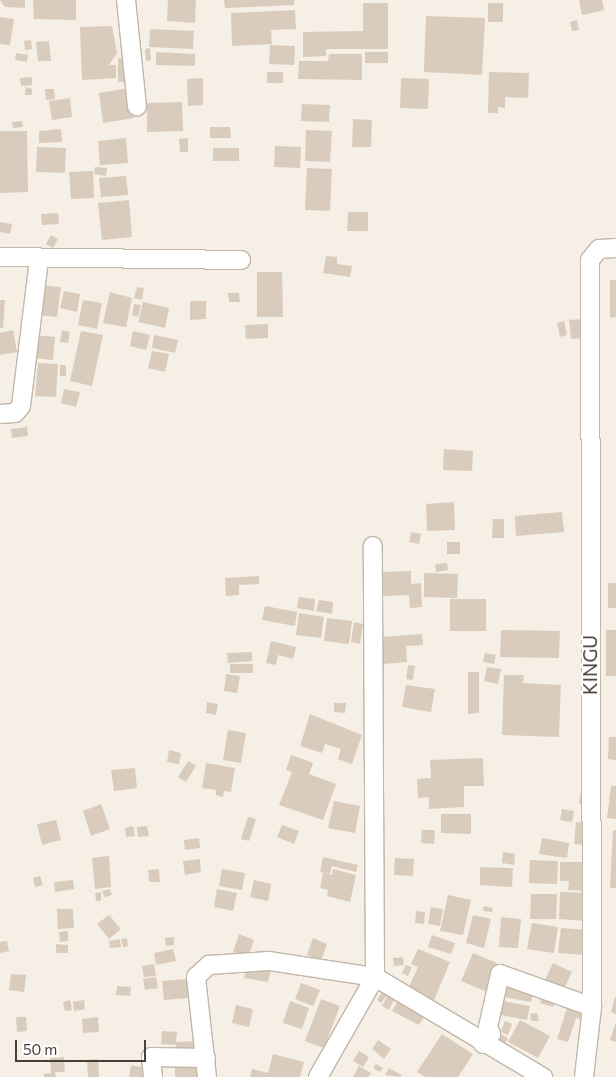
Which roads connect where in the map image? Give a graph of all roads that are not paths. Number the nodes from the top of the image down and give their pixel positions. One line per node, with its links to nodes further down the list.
1 (126, 0): 2 (street)
2 (136, 106)
3 (616, 248): 10 (street, KINGU)
4 (0, 257): 5 (street)
5 (39, 260): 6 (street); 7 (street)
6 (241, 260)
7 (0, 414)
8 (373, 546): 9 (street)
9 (375, 978): 11 (street); 12 (street); 15 (street)
10 (592, 1007): 11 (street); 17 (street, KINGU)
11 (483, 1044): 16 (street)
12 (206, 1058): 13 (street); 14 (street)
13 (153, 1077)
14 (207, 1077)
15 (318, 1077)
16 (543, 1077)
17 (584, 1077)

